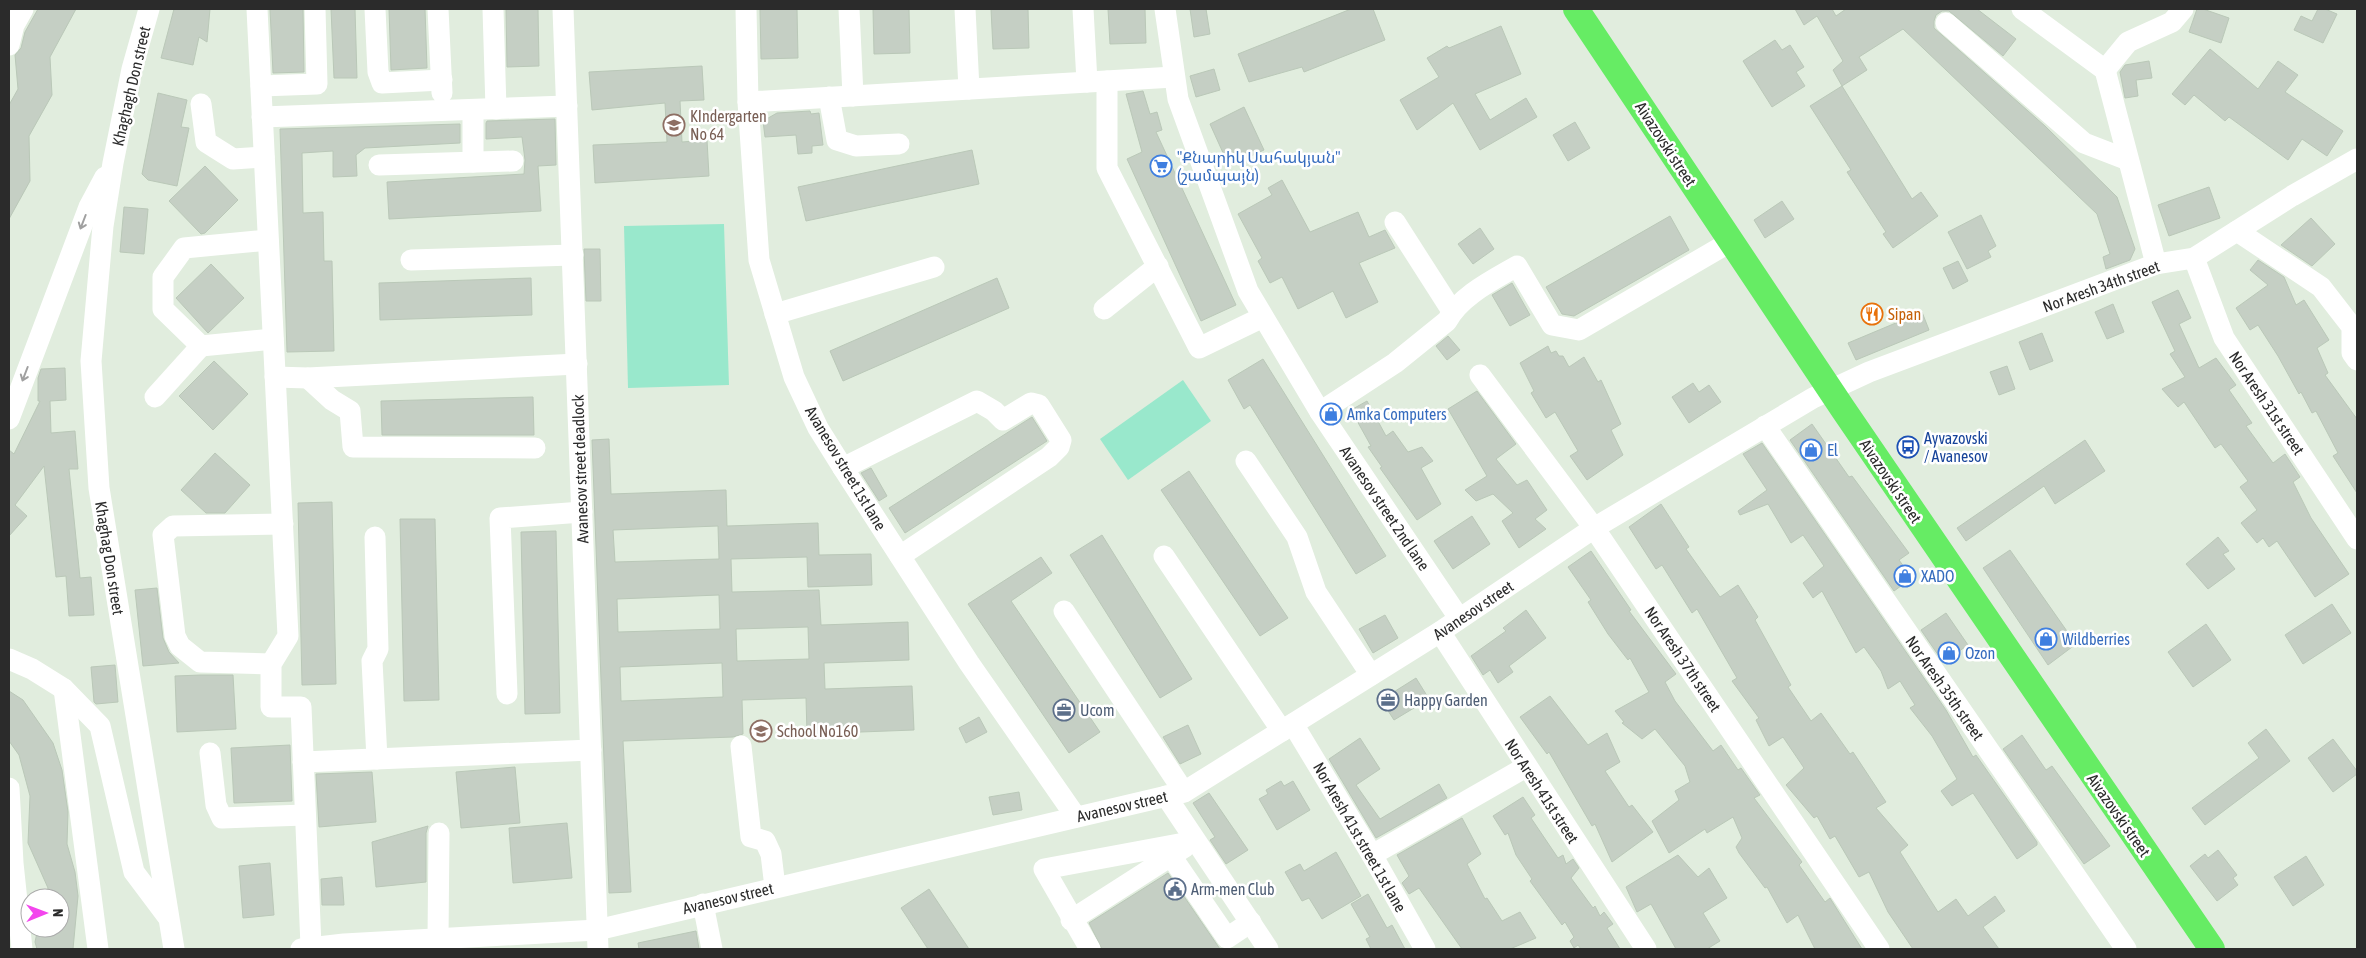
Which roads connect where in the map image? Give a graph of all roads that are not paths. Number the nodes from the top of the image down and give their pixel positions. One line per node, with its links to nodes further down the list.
1 (23, 9): 18 (street)
2 (149, 9): 40 (street, Khaghagh Don street)
3 (257, 9): 23 (street)
4 (315, 9): 23 (street)
5 (375, 9): 21 (street)
6 (438, 9): 21 (street)
7 (493, 9): 30 (street)
8 (564, 9): 29 (street, Avanesov street deadlock)
9 (746, 9): 27 (street, Avanesov street 1st lane)
10 (849, 9): 25 (street)
11 (965, 9): 24 (street)
12 (1084, 9): 22 (street)
13 (1165, 9): 20 (street, Avanesov street 2nd lane)
14 (1576, 9): 45 (main road, Aivazovski street)
15 (2022, 9): 19 (street)
16 (2184, 9): 19 (street)
17 (1946, 23): 37 (street)
18 (9, 45)
19 (2105, 70): 37 (street)
20 (1174, 77): 22 (street); 55 (street, Avanesov street 2nd lane)
21 (442, 80): 32 (street)
22 (1097, 81): 24 (street); 50 (street)
23 (261, 86): 33 (street)
24 (969, 89): 25 (street)
25 (853, 96): 26 (street)
26 (829, 97): 27 (street); 34 (street)
27 (748, 102): 54 (street, Avanesov street 1st lane)
28 (201, 104): 35 (street)
29 (567, 106): 30 (street); 46 (street, Avanesov street deadlock)
30 (496, 109): 31 (street)
31 (472, 110): 32 (street); 39 (street)
32 (443, 111): 33 (street)
33 (262, 117): 35 (street)
34 (899, 144)
35 (264, 156): 44 (street)
36 (2357, 159): 43 (street, Nor Aresh 34th street)
37 (2128, 160): 49 (street)
38 (513, 161): 39 (street)
39 (473, 162): 41 (street)
40 (112, 163): 66 (street, one-way to 66); 103 (street, Khaghag Don street)
41 (379, 165)
42 (1395, 222): 53 (street)
43 (2237, 231): 47 (street, Nor Aresh 34th street); 58 (street)
44 (268, 240): 56 (street); 57 (street)
45 (1730, 242): 53 (street); 63 (main road, Aivazovski street)
46 (572, 255): 48 (street); 59 (street, Avanesov street deadlock)
47 (2194, 258): 49 (street, Nor Aresh 34th street); 75 (street, Nor Aresh 31st street)
48 (411, 260)
49 (2156, 264): 63 (street, Nor Aresh 34th street)
50 (1158, 266): 52 (street); 55 (street)
51 (934, 267): 54 (street)
52 (1104, 309)
53 (1452, 311): 65 (street)
54 (775, 314): 70 (street, Avanesov street 1st lane)
55 (1263, 317): 65 (street, Avanesov street 2nd lane)
56 (273, 339): 57 (street); 61 (street)
57 (201, 346): 64 (street)
58 (2357, 360)
59 (576, 364): 62 (street); 71 (street, Avanesov street deadlock)
60 (1480, 375): 73 (street, Nor Aresh 37th street)
61 (275, 377): 62 (street); 72 (street)
62 (308, 378): 68 (street)
63 (1831, 389): 67 (street, Avanesov street); 120 (main road, Aivazovski street)
64 (155, 398)
65 (1320, 412): 79 (street, Avanesov street 2nd lane)
66 (9, 419)
67 (1765, 426): 73 (street, Avanesov street); 119 (street, Nor Aresh 35th street)
68 (535, 448)
69 (1246, 461): 83 (street)
70 (844, 468): 76 (street, Avanesov street 1st lane); 76 (street)
71 (582, 512): 85 (street); 88 (street, Avanesov street deadlock)
72 (283, 524): 82 (street); 82 (street)
73 (1594, 528): 79 (street, Avanesov street); 118 (street, Nor Aresh 37th street)
74 (375, 536): 90 (street)
75 (2357, 539)
76 (900, 556): 96 (street, Avanesov street 1st lane)
77 (1164, 556): 86 (street, Nor Aresh 41st street 1st lane)
78 (1064, 611): 94 (street)
79 (1460, 618): 80 (street, Avanesov street)
80 (1440, 632): 83 (street, Avanesov street); 92 (street, Nor Aresh 41st street)
81 (9, 659): 84 (street)
82 (271, 664): 91 (street)
83 (1371, 675): 86 (street, Avanesov street)
84 (64, 689): 103 (street); 111 (street)
85 (507, 694)
86 (1288, 728): 94 (street, Avanesov street); 99 (street, Nor Aresh 41st street 1st lane)
87 (741, 746): 101 (street)
88 (591, 750): 90 (street); 107 (street, Avanesov street deadlock)
89 (210, 753): 95 (street)
90 (377, 759): 91 (street)
91 (303, 762): 95 (street)
92 (1526, 767): 99 (street); 117 (street, Nor Aresh 41st street)
93 (9, 788): 110 (street)
94 (1175, 794): 96 (street, Avanesov street); 98 (street)
95 (305, 815): 109 (street)
96 (1076, 817): 101 (street, Avanesov street)
97 (439, 833): 106 (street)
98 (1195, 841): 100 (street); 104 (street); 105 (street)
99 (1372, 855): 116 (street, Nor Aresh 41st street 1st lane)
100 (1171, 856): 104 (street); 105 (street)
101 (775, 887): 102 (street, Avanesov street)
102 (704, 904): 107 (street, Avanesov street); 113 (street)
103 (169, 918): 112 (street, Khaghag Don street)
104 (1071, 920): 114 (street)
105 (1251, 922): 115 (street)
106 (438, 939): 107 (street, Avanesov street); 108 (street, Avanesov street)
107 (597, 940)
108 (345, 947): 109 (street, Avanesov street)
109 (306, 948)
110 (22, 949)
111 (98, 949)
112 (174, 949)
113 (712, 949)
114 (1090, 949)
115 (1268, 949)
116 (1425, 949)
117 (1646, 949)
118 (1879, 949)
119 (2126, 949)
120 (2212, 949)

